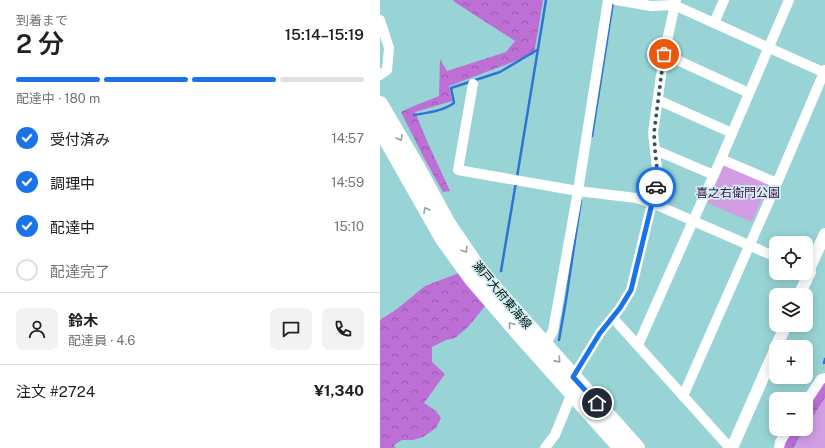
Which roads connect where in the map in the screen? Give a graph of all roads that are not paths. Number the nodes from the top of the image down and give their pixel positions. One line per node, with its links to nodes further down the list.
1 (608, 0): 22 (street)
2 (616, 0): 5 (street)
3 (724, 0): 7 (street)
4 (789, 0): 8 (street)
5 (675, 3): 7 (street); 9 (street)
6 (380, 20): 11 (street)
7 (714, 23): 8 (street)
8 (768, 47): 10 (street); 13 (street)
9 (664, 54): 13 (street); 14 (street)
10 (825, 72): 21 (street)
11 (380, 75)
12 (473, 84): 22 (street)
13 (749, 93): 17 (street)
14 (658, 100): 17 (street); 18 (street)
15 (380, 104): 30 (main road, 瀬戸大府東海線, one-way to 30)
16 (380, 128): 36 (main road, 瀬戸大府東海線, one-way to 16)
17 (732, 133): 19 (street)
18 (655, 150): 20 (street); 23 (street)
19 (721, 159): 20 (street); 21 (street)
20 (714, 175): 24 (street)
21 (777, 183): 26 (street)
22 (578, 191): 23 (street); 30 (street)
23 (652, 203): 24 (street); 29 (street)
24 (693, 220): 26 (street); 31 (street)
25 (825, 234): 28 (street)
26 (750, 245): 27 (street); 37 (street)
27 (769, 254)
28 (813, 260)
29 (613, 318): 31 (street); 33 (street)
30 (545, 345): 33 (main road, 瀬戸大府東海線, one-way to 33)
31 (638, 345): 37 (street)
32 (769, 364): 42 (street)
33 (573, 377): 41 (main road, 瀬戸大府東海線)
34 (825, 378): 35 (street)
35 (813, 392)
36 (572, 393): 39 (street); 40 (main road, 瀬戸大府東海線)
37 (683, 396): 42 (street)
38 (784, 436): 43 (street)
39 (545, 448)
40 (622, 448)
41 (637, 448)
42 (731, 448)
43 (779, 448)

